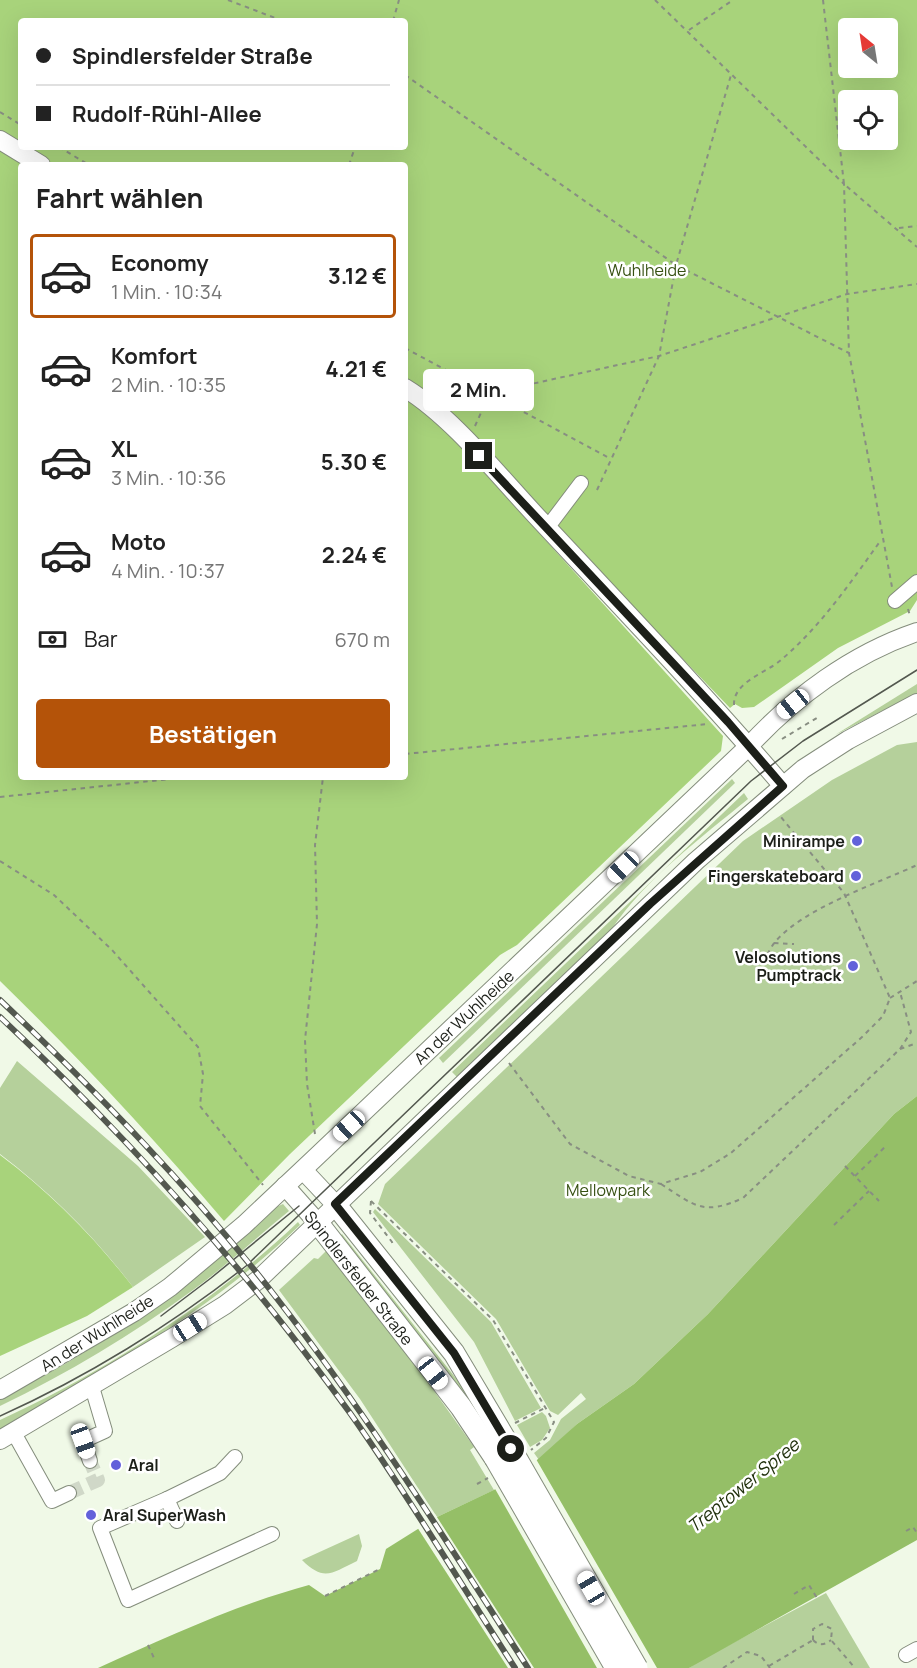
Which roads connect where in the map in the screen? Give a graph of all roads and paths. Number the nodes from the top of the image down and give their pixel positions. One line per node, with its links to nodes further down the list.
1 (228, 0): 6 (path)
2 (399, 0): 7 (path)
3 (656, 0): 8 (path)
4 (733, 0): 8 (path)
5 (823, 0): 17 (path)
6 (275, 18)
7 (394, 18)
8 (689, 30): 9 (path)
9 (731, 75): 17 (path); 21 (path)
10 (408, 77): 21 (path)
11 (0, 112): 12 (path)
12 (18, 122)
13 (0, 140): 15 (main road)
14 (63, 150): 16 (path)
15 (36, 162)
16 (84, 162)
17 (844, 184): 19 (path); 23 (path)
18 (917, 226): 19 (path)
19 (897, 228): 20 (path)
20 (917, 247)
21 (676, 265): 24 (path); 27 (path)
22 (917, 284): 23 (path)
23 (847, 294): 24 (path); 26 (path)
24 (781, 317): 26 (path); 27 (path)
25 (408, 350): 29 (path)
26 (849, 353): 35 (path)
27 (659, 356): 29 (path); 31 (path)
28 (408, 390): 34 (main road)
29 (490, 393): 30 (path); 31 (path)
30 (475, 427)
31 (612, 460): 33 (path)
32 (581, 483): 34 (lane)
33 (597, 490)
34 (548, 528): 40 (main road)
35 (881, 540): 37 (path); 40 (path)
36 (917, 582): 37 (lane)
37 (894, 600)
38 (917, 632): 43 (main road, An der Wuhlheide)
39 (917, 703): 47 (main road)
40 (731, 713): 43 (main road); 44 (path)
41 (820, 716): 42 (path)
42 (779, 736)
43 (748, 747): 47 (main road); 65 (main road, An der Wuhlheide)
44 (408, 754)
45 (161, 780): 48 (path)
46 (323, 780): 62 (path)
47 (783, 786): 72 (main road)
48 (0, 797)
49 (780, 816): 52 (path)
50 (0, 861): 69 (path)
51 (917, 865): 52 (path)
52 (845, 897): 53 (path); 58 (path)
53 (774, 944): 54 (path); 55 (path)
54 (794, 944)
55 (756, 979)
56 (917, 981): 57 (path)
57 (900, 992): 58 (path); 60 (path)
58 (890, 998): 67 (path)
59 (917, 1043): 60 (path)
60 (900, 1048): 67 (path)
61 (508, 1062): 67 (path)
62 (315, 1134)
63 (887, 1145): 66 (path)
64 (845, 1166): 66 (path)
65 (303, 1170): 68 (main road, An der Wuhlheide); 72 (main road, Spindlersfelder Straße)
66 (855, 1176): 70 (path)
67 (661, 1184)
68 (285, 1186): 73 (main road, Spindlersfelder Straße); 77 (main road, An der Wuhlheide)
69 (265, 1187)
70 (869, 1191): 71 (path); 74 (path)
71 (879, 1201)
72 (335, 1204): 73 (main road); 81 (highway, Spindlersfelder Straße)
73 (317, 1222): 76 (main road); 81 (highway, Spindlersfelder Straße)
74 (834, 1225)
75 (393, 1250): 78 (path)
76 (92, 1387): 80 (main road); 83 (lane)
77 (0, 1390)
78 (545, 1408): 79 (path); 81 (path)
79 (511, 1425)
80 (7, 1437): 84 (lane)
81 (511, 1453): 99 (highway, bridge); 100 (highway, bridge)
82 (235, 1457): 85 (lane)
83 (90, 1461)
84 (69, 1493)
85 (167, 1499): 86 (lane); 89 (lane)
86 (177, 1521)
87 (906, 1531): 88 (path)
88 (917, 1533)
89 (272, 1534)
90 (380, 1569): 92 (path)
91 (794, 1594): 93 (path)
92 (325, 1596)
93 (818, 1598)
94 (813, 1640): 95 (path); 95 (path); 98 (path)
95 (831, 1640): 102 (path)
96 (148, 1645): 97 (path)
97 (154, 1658)
98 (770, 1667): 101 (path)
99 (616, 1668)
100 (637, 1668)
101 (723, 1668)
102 (855, 1668)

